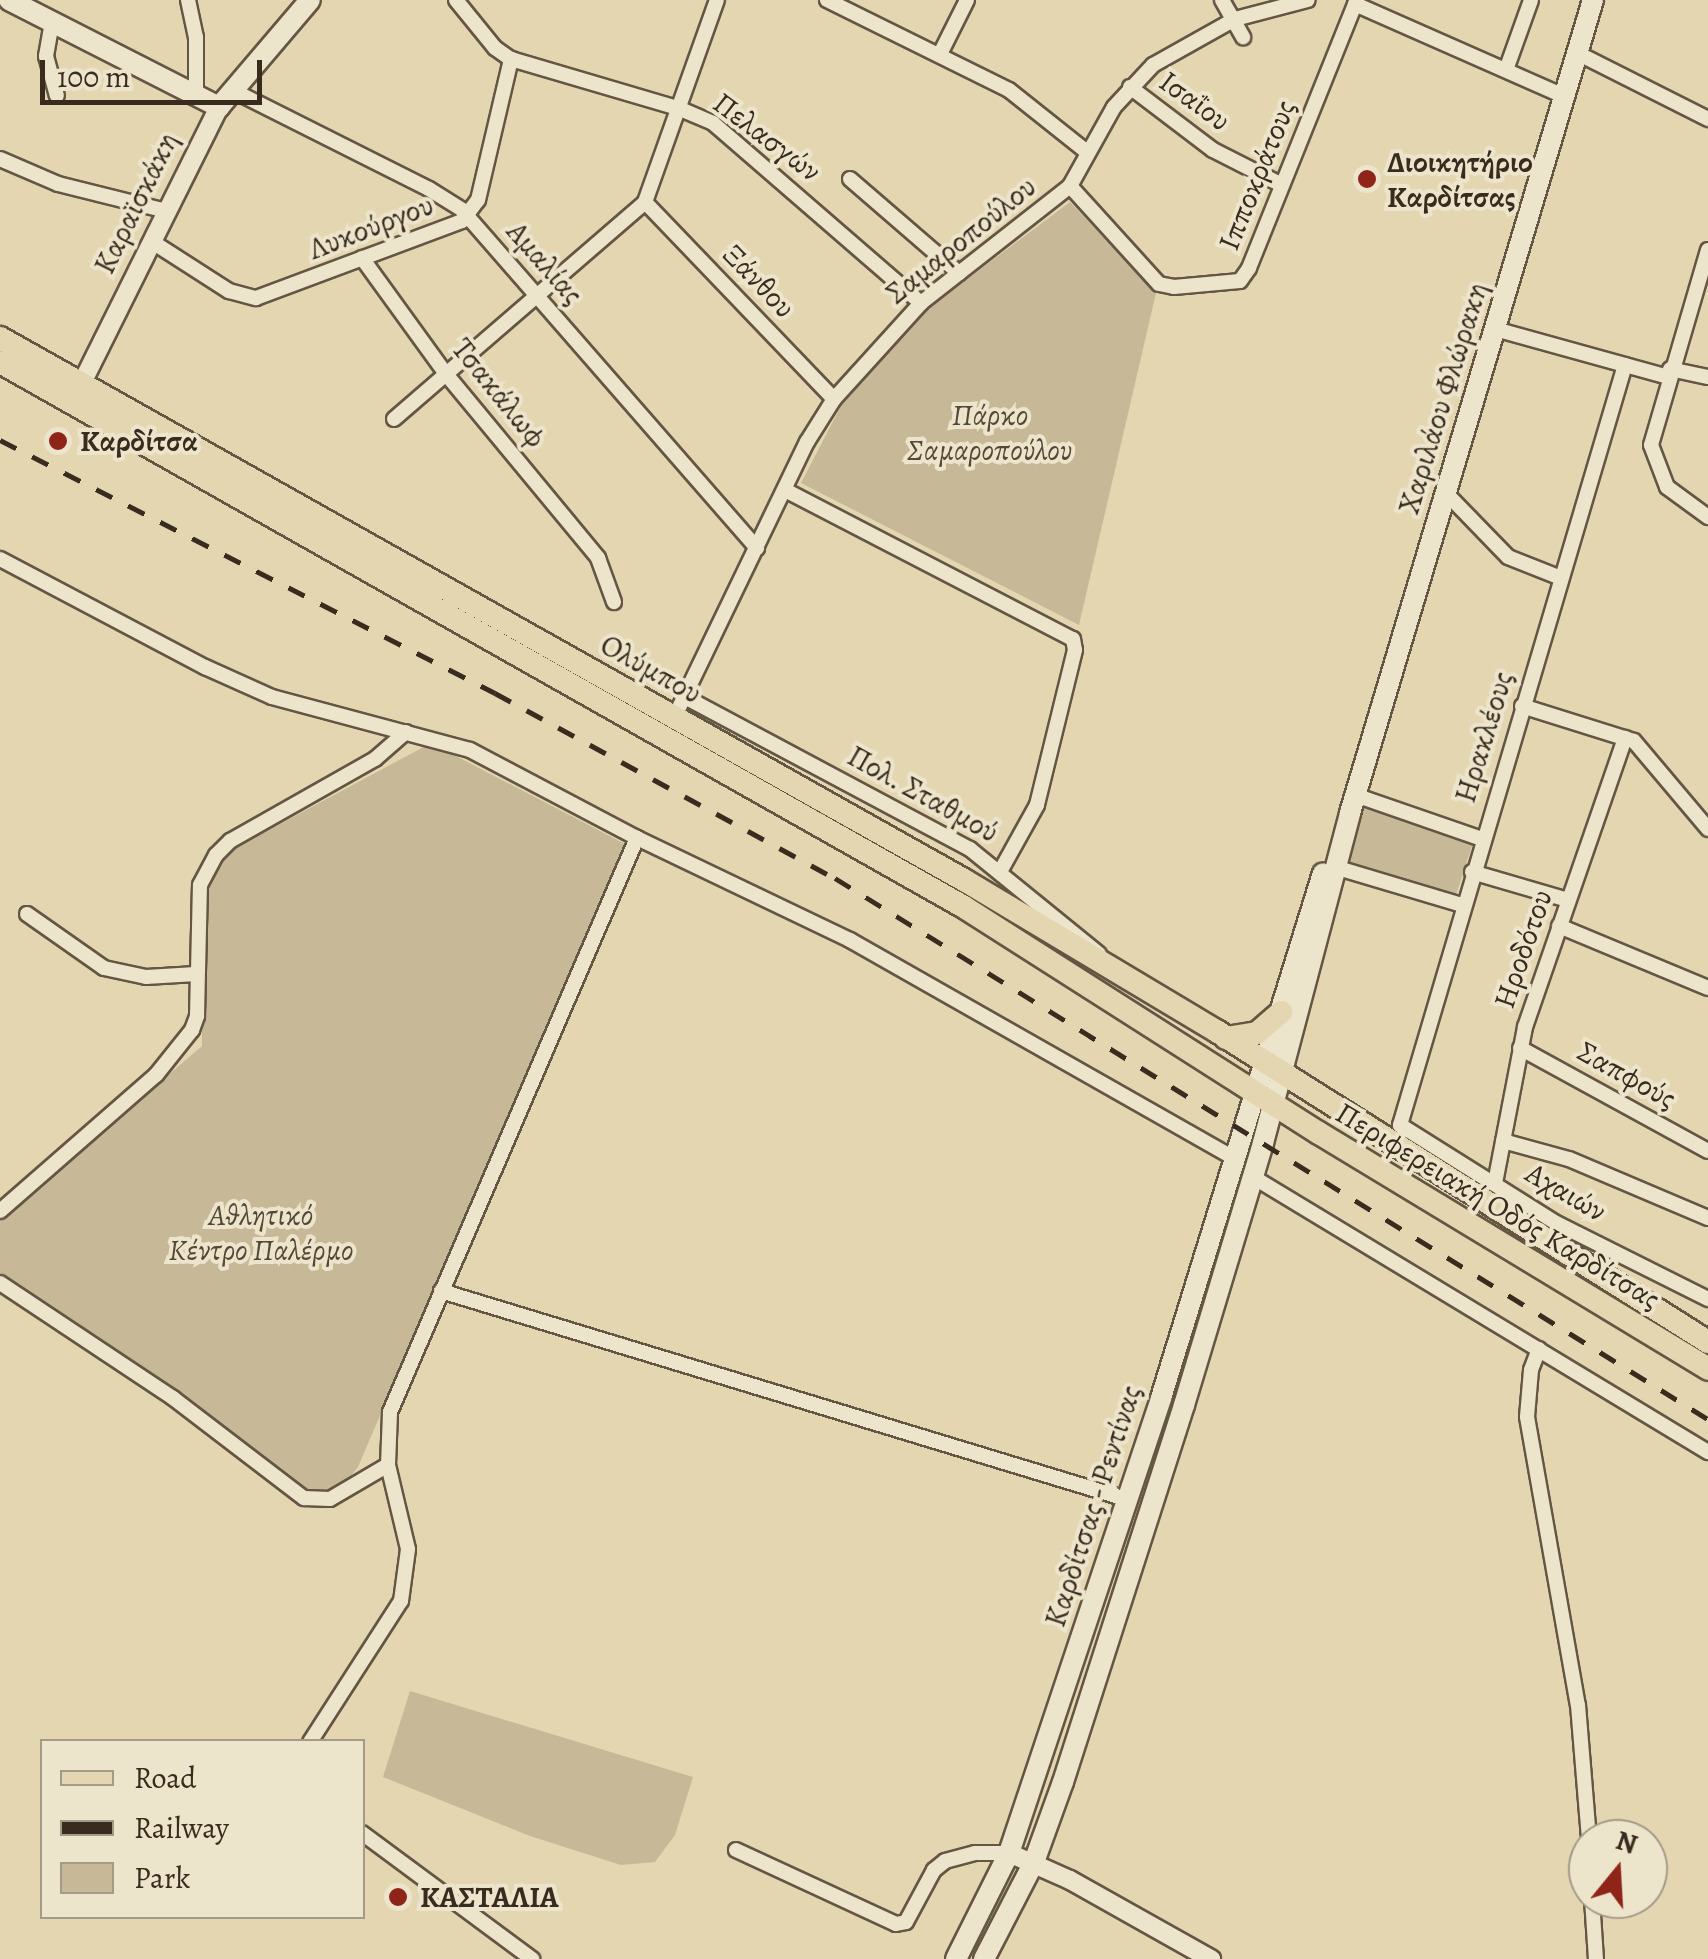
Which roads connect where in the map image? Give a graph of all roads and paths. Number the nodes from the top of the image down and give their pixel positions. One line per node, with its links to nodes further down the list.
1 (9, 0): 14 (main road)
2 (188, 0): 21 (street)
3 (310, 0): 24 (main road, Καραϊσκάκη)
4 (456, 0): 18 (street, Πελασγών)
5 (717, 0): 25 (street)
6 (827, 0): 17 (street)
7 (967, 0): 17 (street)
8 (1222, 0): 13 (street)
9 (1308, 0): 13 (street, Σαμαροπούλου)
10 (1531, 0): 19 (street)
11 (1593, 0): 16 (main road, Χαριλάου Φλώρακη)
12 (1356, 2): 19 (street); 30 (street, Ιπποκράτους)
13 (1236, 19): 15 (street); 20 (street, Σαμαροπούλου)
14 (52, 22): 21 (main road); 22 (street)
15 (1243, 37)
16 (1577, 53): 23 (main road, Χαριλάου Φλώρακη); 26 (street)
17 (940, 54): 27 (street)
18 (511, 59): 25 (street, Πελασγών); 34 (street, Λυκούργου)
19 (1506, 70): 23 (street)
20 (1130, 87): 27 (street, Σαμαροπούλου); 30 (street, Ισαΐου)
21 (196, 95): 24 (main road)
22 (57, 96)
23 (1564, 96): 41 (main road, Χαριλάου Φλώρακη)
24 (225, 98): 33 (street, Καραϊσκάκη); 34 (street, Αμαλίας)
25 (678, 108): 32 (street); 40 (street, Πελασγών)
26 (1708, 119)
27 (1087, 152): 31 (street, Σαμαροπούλου)
28 (0, 159): 33 (street)
29 (850, 179): 38 (street)
30 (1282, 185): 31 (street, Ιπποκράτους)
31 (1070, 186): 38 (street, Σαμαροπούλου)
32 (644, 202): 39 (street); 49 (street, Ξάνθου)
33 (166, 210): 35 (street, Καραϊσκάκη)
34 (468, 217): 37 (street, Λυκούργου); 39 (street, Αμαλίας)
35 (150, 242): 37 (street, Λυκούργου); 48 (street, Καραϊσκάκη)
36 (1708, 250): 45 (street)
37 (362, 258): 46 (street, Τσακάλωφ)
38 (960, 273): 40 (street, Σαμαροπούλου)
39 (539, 298): 46 (street); 54 (street, Αμαλίας)
40 (921, 303): 49 (street, Σαμαροπούλου)
41 (1495, 329): 44 (street); 52 (main road, Χαριλάου Φλώρακη)
42 (0, 338): 48 (main road, Ολύμπου)
43 (0, 362): 48 (main road, Ολύμπου)
44 (1624, 365): 45 (street); 56 (street, Ηρακλέους)
45 (1669, 373): 47 (street); 53 (street)
46 (446, 374): 50 (street); 57 (street, Τσακάλωφ)
47 (1708, 377)
48 (78, 391): 59 (main road, Ολύμπου); 80 (main road, Ολύμπου)
49 (834, 399): 51 (street, Σαμαροπούλου)
50 (394, 420)
51 (784, 490): 54 (street, Σαμαροπούλου); 67 (street, Πολ. Σταθμού)
52 (1446, 492): 56 (street); 62 (main road, Χαριλάου Φλώρακη)
53 (1708, 517)
54 (757, 548): 59 (street, Σαμαροπούλου)
55 (0, 559): 60 (street)
56 (1560, 578): 58 (street, Ηρακλέους)
57 (614, 602)
58 (1522, 706): 61 (street); 65 (street, Ηρακλέους)
59 (680, 707): 67 (street, Πολ. Σταθμού); 74 (main road, Ολύμπου)
60 (406, 732): 64 (street); 73 (street)
61 (1625, 738): 63 (street); 69 (street, Ηροδότου)
62 (1353, 804): 65 (street); 66 (main road, Χαριλάου Φλώρακη); 76 (main road, Χαριλάου Φλώρακη)
63 (1708, 829)
64 (637, 838): 84 (street); 90 (street)
65 (1482, 838): 68 (street, Ηρακλέους)
66 (1338, 868): 70 (street); 79 (main road, Χαριλάου Φλώρακη)
67 (1000, 870): 74 (street)
68 (1472, 872): 69 (street); 70 (street, Ηρακλέους)
69 (1568, 900): 72 (street, Ηροδότου)
70 (1462, 906): 81 (street, Ηρακλέους)
71 (26, 914): 73 (street)
72 (1559, 926): 75 (street); 78 (street, Ηροδότου)
73 (196, 974): 87 (street)
74 (1120, 976): 77 (main road, Ολύμπου)
75 (1708, 988)
76 (1281, 1012): 77 (main road); 79 (main road, Χαριλάου Φλώρακη)
77 (1226, 1038): 79 (main road, Ολύμπου)
78 (1520, 1048): 82 (street, Ηροδότου); 83 (street, Σαπφούς)
79 (1273, 1068): 80 (main road, Καρδίτσας - Ρεντίνας); 92 (main road, Περιφερειακή Οδός Καρδίτσας)
80 (1265, 1099): 84 (main road, Καρδίτσας - Ρεντίνας); 85 (main road, Καρδίτσας - Ρεντίνας); 94 (main road, Περιφερειακή Οδός Καρδίτσας)
81 (1400, 1125): 86 (street, Αχαιών)
82 (1503, 1141): 86 (street, Ηροδότου); 88 (street)
83 (1708, 1150)
84 (1235, 1159): 95 (main road, Καρδίτσας - Ρεντίνας)
85 (1253, 1177): 93 (street); 96 (main road, Καρδίτσας - Ρεντίνας)
86 (1495, 1183): 91 (street, Αχαιών)
87 (0, 1210)
88 (1708, 1218)
89 (0, 1283): 98 (street)
90 (441, 1291): 98 (street); 99 (street)
91 (1708, 1299)
92 (1708, 1342)
93 (1538, 1349): 97 (street); 101 (street)
94 (1708, 1369)
95 (1161, 1398): 96 (main road); 99 (main road, Καρδίτσας - Ρεντίνας)
96 (1184, 1405): 105 (main road, Καρδίτσας - Ρεντίνας)
97 (1708, 1452)
98 (388, 1465): 100 (street)
99 (1126, 1498): 104 (main road, Καρδίτσας - Ρεντίνας)
100 (312, 1739)
101 (1587, 1819)
102 (365, 1835): 107 (street)
103 (736, 1850): 104 (street)
104 (1009, 1853): 105 (street); 108 (main road, Καρδίτσας - Ρεντίνας)
105 (1034, 1862): 109 (main road, Καρδίτσας - Ρεντίνας); 110 (street)
106 (1593, 1919): 111 (street)
107 (532, 1959)
108 (956, 1959)
109 (984, 1959)
110 (1211, 1959)
111 (1596, 1959)

